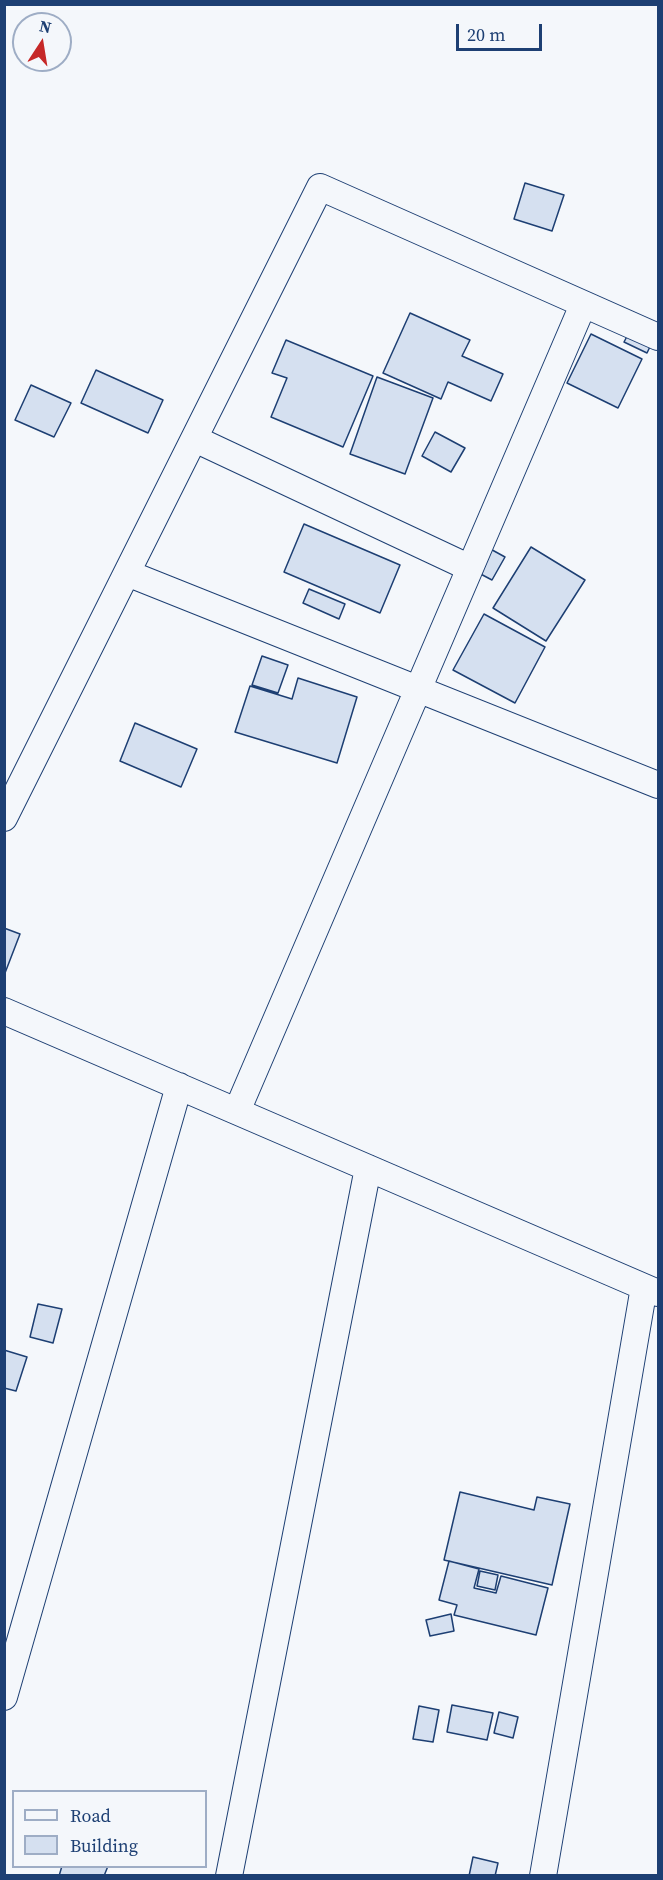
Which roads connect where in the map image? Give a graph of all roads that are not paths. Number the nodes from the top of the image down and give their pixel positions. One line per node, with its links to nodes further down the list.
1 (582, 305): 2 (street); 3 (street); 4 (street)
2 (658, 337)
3 (195, 439): 4 (street); 5 (street)
4 (470, 568): 6 (street)
5 (127, 573): 6 (street); 8 (street)
6 (419, 687): 7 (street); 11 (street)
7 (658, 785)
8 (4, 818)
9 (4, 1011): 10 (street)
10 (178, 1086): 11 (street); 14 (street)
11 (237, 1111): 12 (street)
12 (368, 1168): 13 (street); 15 (street)
13 (651, 1290): 16 (street)
14 (4, 1696)
15 (229, 1875)
16 (543, 1875)

